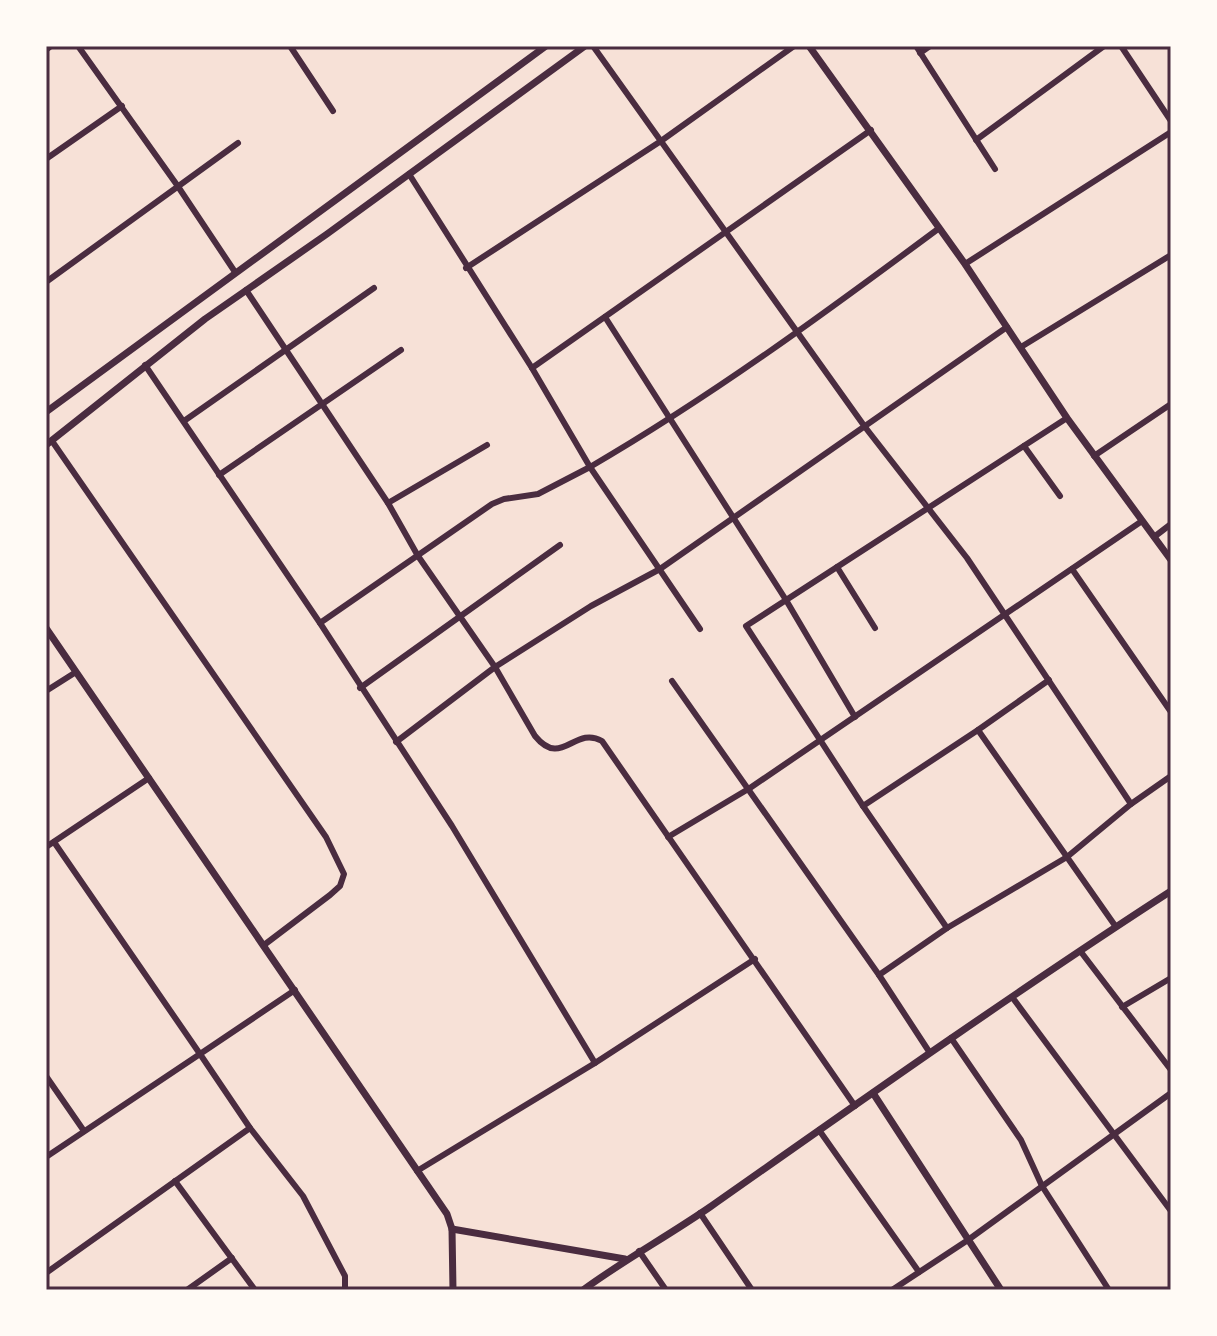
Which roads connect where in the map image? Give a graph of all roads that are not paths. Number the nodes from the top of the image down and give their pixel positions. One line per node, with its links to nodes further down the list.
1 (78, 46): 12 (street)
2 (290, 46): 13 (street)
3 (546, 46): 28 (street)
4 (585, 46): 22 (street)
5 (593, 46): 18 (street)
6 (794, 46): 18 (street)
7 (809, 46): 15 (street)
8 (930, 46): 11 (street)
9 (1104, 46): 17 (street)
10 (1121, 46): 14 (street)
11 (918, 50): 17 (street)
12 (122, 106): 20 (street); 23 (street)
13 (333, 111)
14 (1171, 121)
15 (871, 130): 24 (street); 25 (street)
16 (1171, 132): 27 (street)
17 (976, 140): 21 (street)
18 (661, 141): 25 (street); 29 (street)
19 (238, 143): 23 (street)
20 (46, 159)
21 (995, 169)
22 (409, 174): 29 (street); 32 (street)
23 (177, 185): 28 (street); 30 (street)
24 (938, 229): 27 (street); 35 (street)
25 (727, 233): 33 (street); 35 (street)
26 (1171, 255): 36 (street)
27 (965, 264): 34 (street)
28 (231, 265): 43 (street)
29 (466, 268): 40 (street)
30 (46, 282)
31 (374, 288): 37 (street)
32 (246, 290): 37 (street); 39 (street)
33 (605, 317): 40 (street); 45 (street)
34 (1007, 327): 36 (street); 47 (street)
35 (798, 333): 45 (street); 47 (street)
36 (1021, 347): 44 (street)
37 (286, 348): 41 (street); 46 (street)
38 (401, 350): 41 (street)
39 (145, 365): 46 (street); 48 (street)
40 (532, 368): 52 (street)
41 (322, 403): 53 (street); 55 (street)
42 (1171, 404): 51 (street)
43 (46, 412)
44 (1067, 418): 50 (street); 51 (street)
45 (670, 420): 52 (street); 57 (street)
46 (184, 421): 53 (street)
47 (865, 427): 56 (street); 57 (street)
48 (49, 443): 97 (street)
49 (487, 445): 55 (street)
50 (1024, 446): 54 (street); 56 (street)
51 (1094, 456): 58 (street)
52 (590, 467): 62 (street); 65 (street)
53 (219, 475): 70 (street)
54 (1060, 496)
55 (388, 503): 62 (street)
56 (928, 509): 64 (street); 69 (street)
57 (734, 518): 65 (street); 67 (street)
58 (1142, 521): 60 (street); 66 (street)
59 (1171, 524): 60 (street)
60 (1154, 537): 63 (street)
61 (560, 545): 68 (street)
62 (418, 556): 68 (street); 70 (street)
63 (1171, 560)
64 (837, 567): 67 (street); 72 (street)
65 (660, 569): 73 (street); 74 (street)
66 (1072, 569): 69 (street); 80 (street)
67 (786, 600): 81 (street); 83 (street)
68 (461, 614): 74 (street); 78 (street)
69 (1005, 615): 76 (street); 81 (street)
70 (320, 623): 78 (street)
71 (46, 628): 75 (street)
72 (875, 628)
73 (700, 629)
74 (495, 667): 84 (street); 90 (street)
75 (76, 672): 79 (street); 86 (street)
76 (1049, 680): 82 (street); 88 (street)
77 (672, 681): 87 (street)
78 (360, 688): 84 (street)
79 (46, 691)
80 (1171, 712)
81 (855, 717): 83 (street)
82 (978, 730): 89 (street); 93 (street)
83 (820, 740): 87 (street); 89 (street)
84 (396, 742): 108 (street)
85 (1171, 776): 88 (street)
86 (149, 778): 91 (street); 97 (street)
87 (750, 788): 90 (street); 100 (street)
88 (1131, 804): 93 (street)
89 (863, 806): 96 (street)
90 (668, 837): 99 (street)
91 (54, 842): 92 (street); 107 (street)
92 (46, 847)
93 (1067, 857): 95 (street); 96 (street)
94 (1171, 891): 95 (street)
95 (1116, 927): 98 (street)
96 (947, 928): 100 (street)
97 (264, 945): 102 (street)
98 (1081, 952): 103 (street); 104 (street)
99 (755, 959): 108 (street); 113 (street)
100 (879, 975): 106 (street)
101 (1171, 978): 104 (street)
102 (295, 990): 107 (street); 119 (street)
103 (1012, 997): 105 (street); 117 (street)
104 (1122, 1007): 109 (street)
105 (951, 1038): 106 (street); 121 (street)
106 (930, 1053): 111 (street)
107 (200, 1054): 114 (street); 116 (street)
108 (595, 1063): 119 (street)
109 (1171, 1070)
110 (46, 1076): 116 (street)
111 (873, 1093): 113 (street); 125 (street)
112 (1171, 1093): 117 (street)
113 (855, 1106): 115 (street)
114 (250, 1128): 120 (street); 133 (street)
115 (819, 1130): 123 (street); 129 (street)
116 (84, 1131): 118 (street)
117 (1114, 1132): 121 (street); 122 (street)
118 (46, 1157)
119 (417, 1171): 124 (street)
120 (175, 1181): 127 (street); 130 (street)
121 (1042, 1186): 125 (street); 140 (street)
122 (1171, 1211)
123 (700, 1213): 126 (street); 137 (street)
124 (452, 1229): 128 (street); 134 (street)
125 (968, 1240): 129 (street); 139 (street)
126 (639, 1251): 128 (street); 136 (street)
127 (232, 1258): 131 (street); 132 (street)
128 (625, 1259): 135 (street)
129 (919, 1272): 138 (street)
130 (46, 1273)
131 (187, 1290)
132 (255, 1290)
133 (345, 1290)
134 (453, 1290)
135 (583, 1290)
136 (666, 1290)
137 (752, 1290)
138 (892, 1290)
139 (1001, 1290)
140 (1109, 1290)

